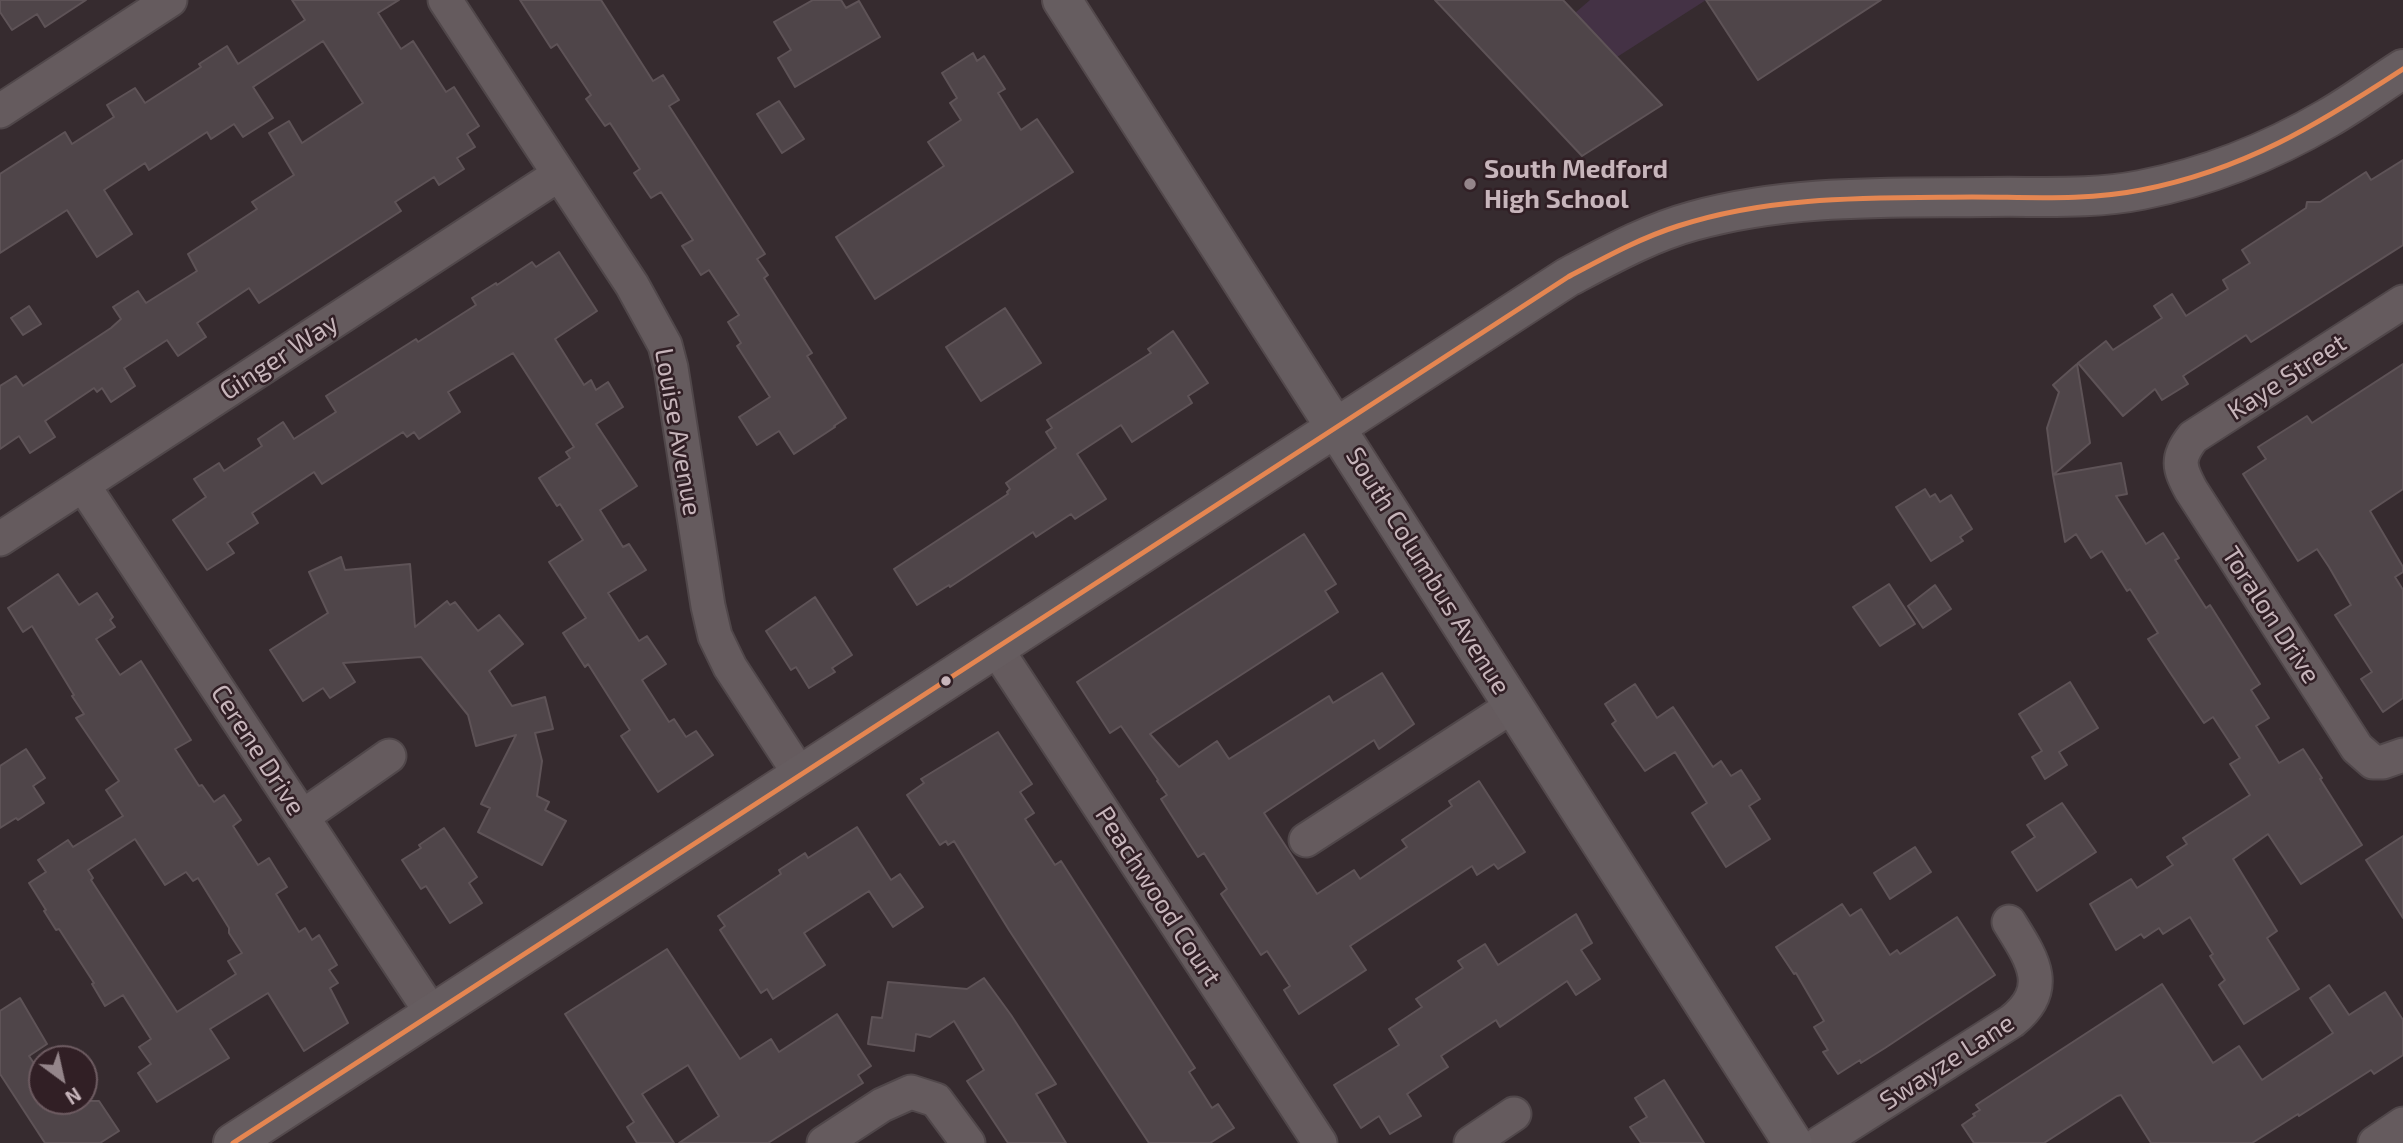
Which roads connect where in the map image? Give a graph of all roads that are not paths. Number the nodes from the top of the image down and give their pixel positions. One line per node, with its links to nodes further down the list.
1 (170, 0): 5 (street)
2 (445, 0): 6 (street, Louise Avenue)
3 (1062, 0): 8 (main road, South Columbus Avenue)
4 (2403, 69): 8 (main road)
5 (0, 111)
6 (558, 175): 10 (street, Ginger Way); 16 (street, Louise Avenue)
7 (2403, 303): 9 (street, Kaye Street)
8 (1337, 428): 12 (main road); 13 (main road, South Columbus Avenue)
9 (2181, 460): 15 (street, Toralon Drive)
10 (83, 485): 11 (street, Ginger Way); 17 (street, Cerene Drive)
11 (0, 539)
12 (997, 650): 16 (main road); 26 (street, Peachwood Court)
13 (1514, 705): 18 (street); 28 (main road, South Columbus Avenue)
14 (389, 756): 17 (street)
15 (2388, 759)
16 (801, 776): 20 (main road)
17 (302, 817): 20 (street, Cerene Drive)
18 (1306, 840)
19 (2009, 922): 29 (street, Swayze Lane)
20 (433, 1015): 23 (main road)
21 (1514, 1115): 27 (street)
22 (2403, 1124): 30 (street)
23 (233, 1143)
24 (824, 1143): 25 (street)
25 (968, 1143)
26 (1320, 1143)
27 (1471, 1143)
28 (1793, 1143)
29 (1820, 1143)
30 (2375, 1143)

